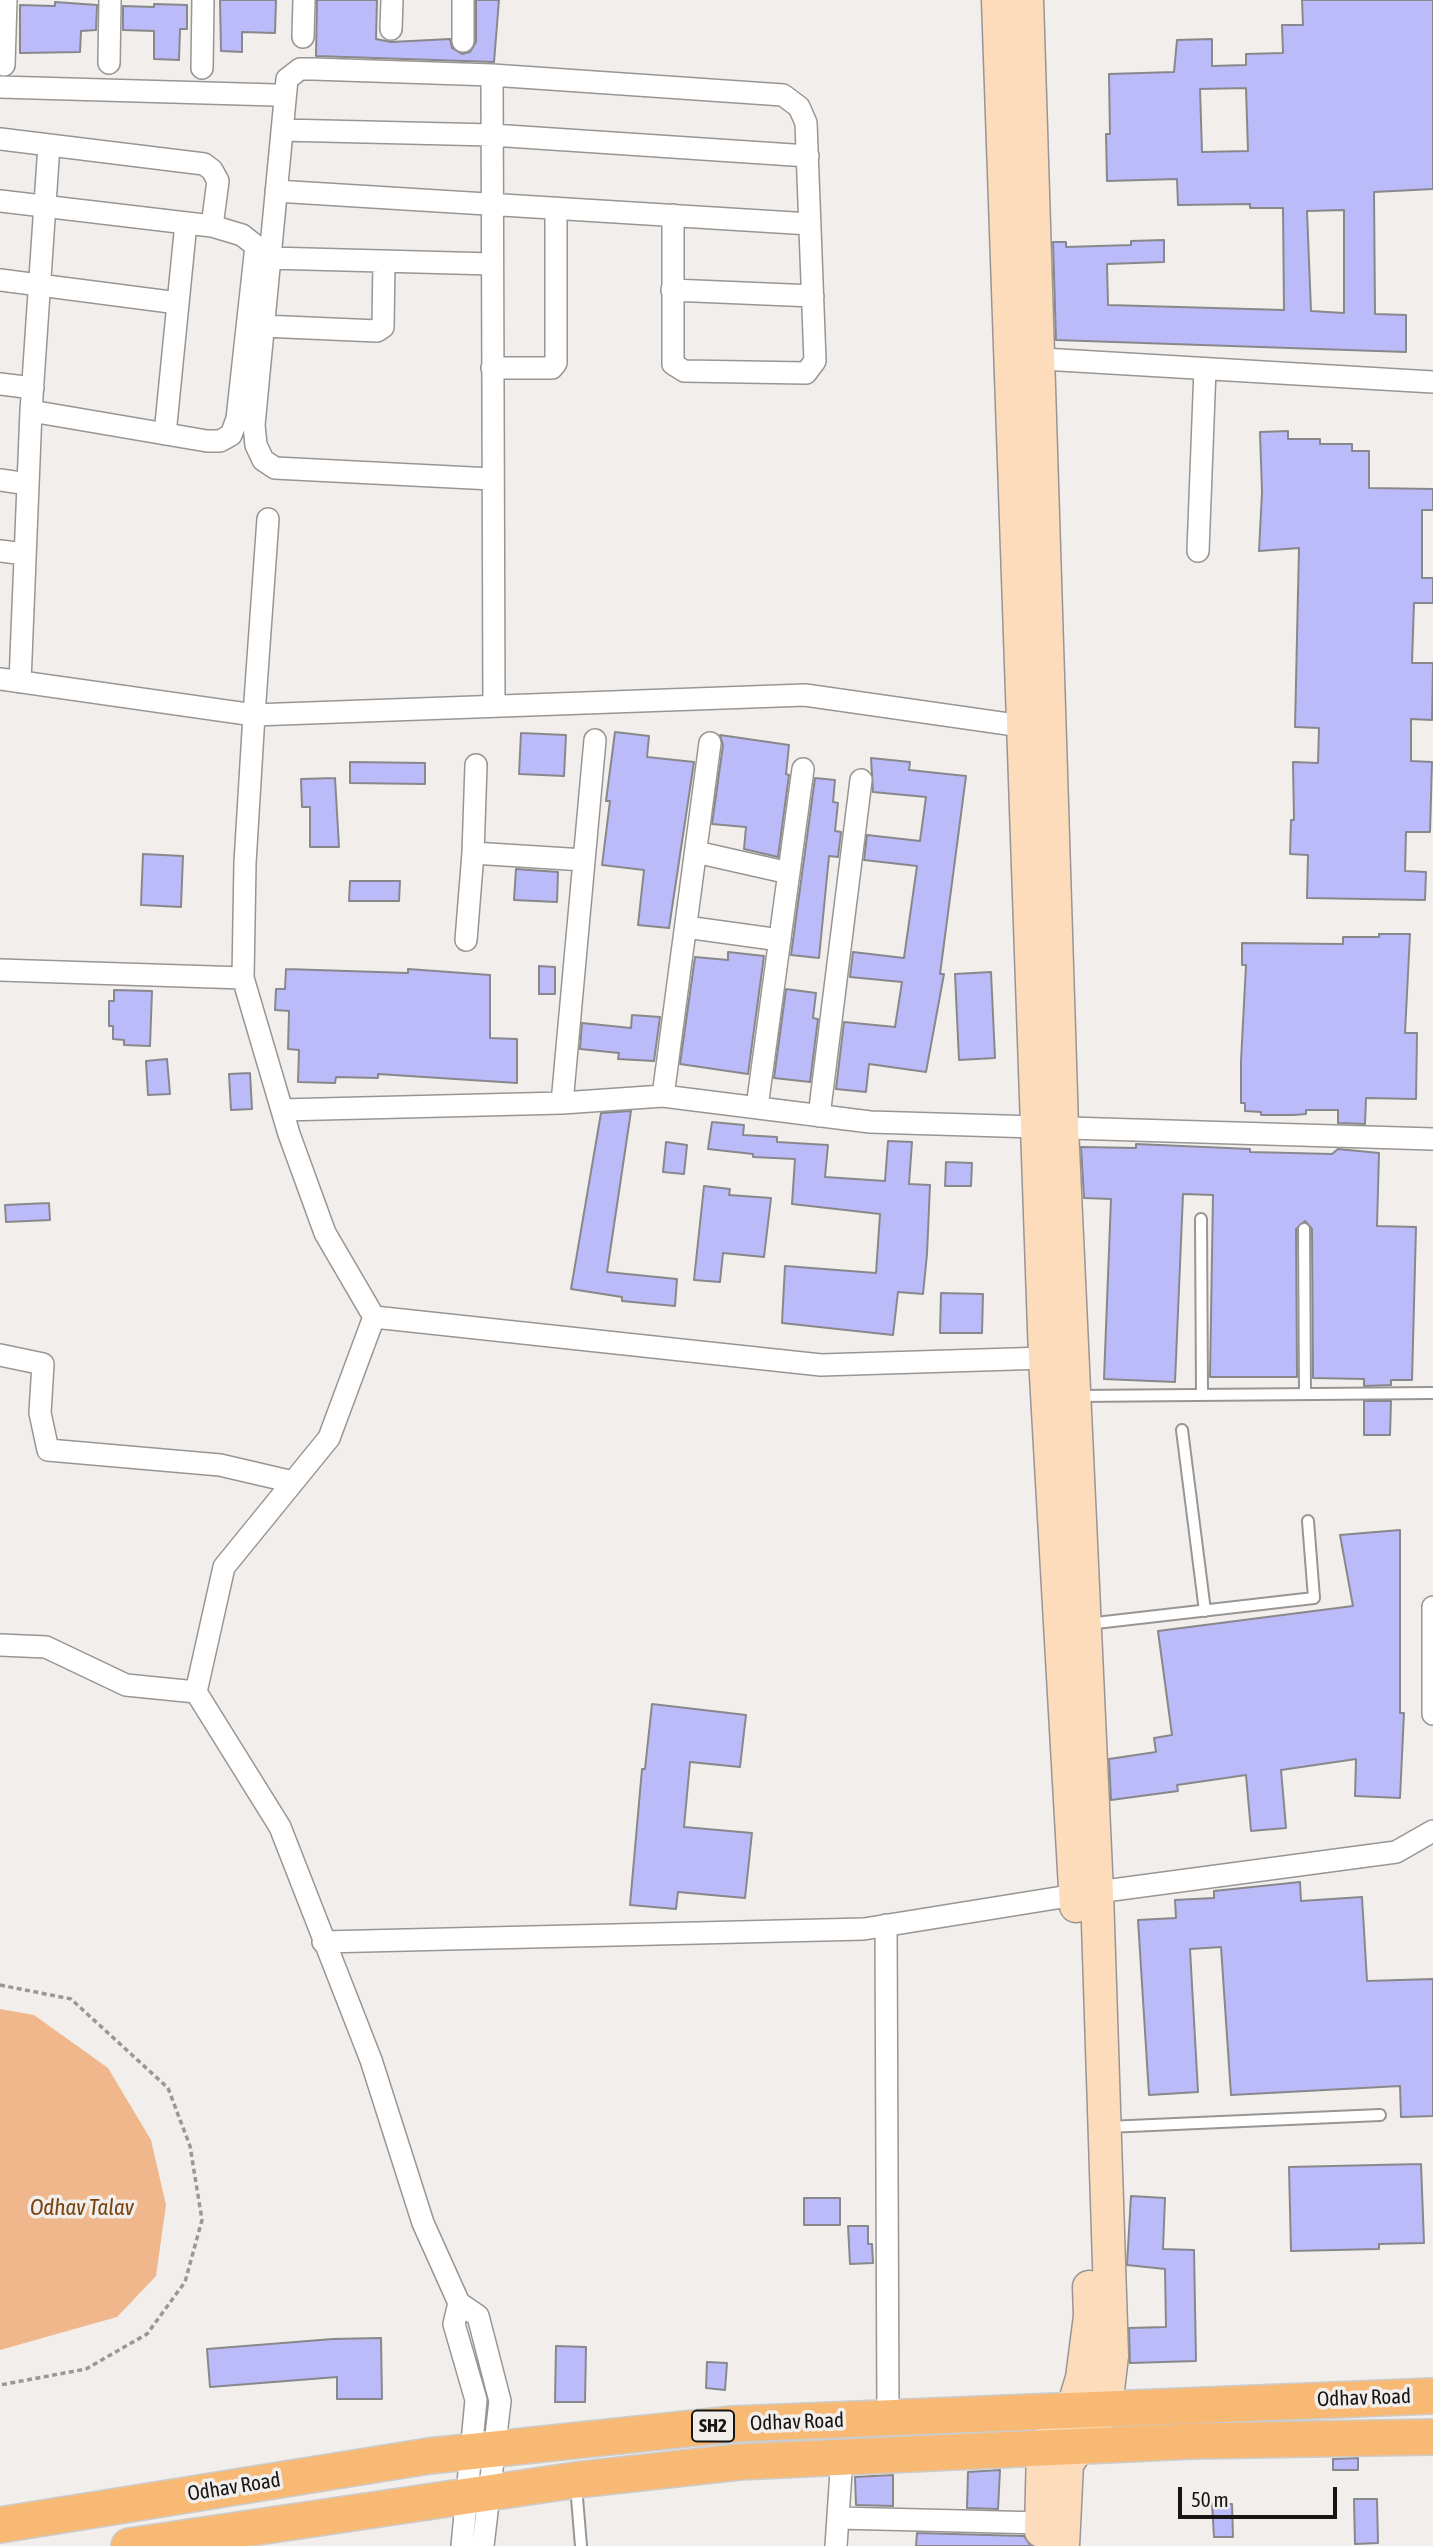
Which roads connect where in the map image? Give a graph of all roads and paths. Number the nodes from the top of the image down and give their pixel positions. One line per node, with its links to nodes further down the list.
1 (6, 0): 13 (street)
2 (110, 0): 12 (street)
3 (204, 0): 14 (street)
4 (304, 0): 10 (street)
5 (392, 0): 9 (street)
6 (463, 0): 11 (street)
7 (998, 0): 41 (street)
8 (1027, 0): 41 (street)
9 (391, 29)
10 (303, 37)
11 (463, 40)
12 (109, 63)
13 (4, 65)
14 (202, 68)
15 (492, 75): 18 (street); 19 (street); 22 (street)
16 (0, 87): 17 (street)
17 (275, 95)
18 (282, 130): 19 (street); 23 (street)
19 (492, 135): 22 (street); 25 (street)
20 (0, 139): 21 (street)
21 (48, 145): 26 (street); 31 (street)
22 (808, 156): 30 (street)
23 (276, 191): 25 (street); 32 (street)
24 (0, 201): 26 (street)
25 (492, 204): 27 (street); 34 (street)
26 (45, 205): 29 (street); 36 (street)
27 (556, 208): 28 (street); 42 (street)
28 (673, 215): 30 (street); 37 (street)
29 (186, 223): 31 (street); 39 (street)
30 (810, 224): 38 (street)
31 (212, 226): 48 (street)
32 (270, 258): 33 (street); 40 (street)
33 (384, 261): 34 (street); 40 (street)
34 (492, 264): 42 (street)
35 (0, 280): 36 (street)
36 (39, 285): 39 (street); 46 (street)
37 (673, 290): 38 (street); 38 (street)
38 (813, 296)
39 (178, 303): 48 (street)
40 (263, 326): 49 (street)
41 (1024, 358): 43 (street); 59 (street); 79 (street)
42 (492, 368): 49 (street)
43 (1205, 369): 44 (street); 54 (street)
44 (1433, 382)
45 (0, 384): 46 (street)
46 (33, 388): 47 (street)
47 (31, 411): 48 (street); 51 (street)
48 (165, 434)
49 (492, 479): 57 (street)
50 (0, 480): 51 (street)
51 (28, 484): 55 (street)
52 (268, 519): 58 (street)
53 (0, 551): 55 (street)
54 (1198, 551)
55 (25, 554): 56 (street)
56 (10, 680): 58 (street)
57 (494, 706): 58 (street); 59 (street)
58 (254, 715): 73 (street)
59 (1023, 726): 79 (street)
60 (595, 740): 67 (street)
61 (710, 743): 65 (street)
62 (476, 765): 66 (street)
63 (803, 769): 68 (street)
64 (861, 780): 78 (street)
65 (696, 852): 68 (street); 69 (street)
66 (473, 853): 67 (street); 70 (street)
67 (584, 860): 75 (street)
68 (789, 873): 71 (street)
69 (686, 927): 71 (street); 74 (street)
70 (466, 940)
71 (780, 940): 76 (street)
72 (0, 970): 73 (street)
73 (243, 978): 77 (street)
74 (663, 1096): 75 (street); 76 (street)
75 (562, 1103): 77 (street)
76 (757, 1107): 78 (street)
77 (282, 1110): 83 (street)
78 (819, 1116): 79 (street)
79 (1050, 1127): 80 (street); 85 (street); 89 (street)
80 (1433, 1139)
81 (1201, 1219): 88 (lane)
82 (1304, 1229): 86 (lane)
83 (374, 1317): 85 (street); 91 (street)
84 (0, 1355): 91 (street)
85 (1045, 1358): 100 (street)
86 (1306, 1393): 87 (lane); 88 (lane)
87 (1433, 1393)
88 (1202, 1394): 89 (lane)
89 (1073, 1396): 95 (street)
90 (1182, 1430): 94 (lane)
91 (293, 1482): 97 (street)
92 (1308, 1521): 94 (lane)
93 (1433, 1607): 98 (street)
94 (1205, 1611): 95 (lane)
95 (1084, 1624): 100 (street)
96 (0, 1645): 97 (street)
97 (196, 1692): 102 (street)
98 (1433, 1714)
99 (1433, 1831): 100 (street)
100 (1086, 1894): 101 (street); 105 (street); 109 (street)
101 (886, 1925): 102 (street); 110 (street)
102 (323, 1942): 114 (street)
103 (0, 1985): 106 (path)
104 (1380, 2115): 105 (lane)
105 (1104, 2127): 108 (street)
106 (0, 2385)
107 (1433, 2396): 108 (main road, Odhav Road / SH2)
108 (1106, 2407): 109 (main road, Odhav Road / SH2); 112 (street)
109 (1072, 2411): 110 (main road, Odhav Road / SH2); 113 (street)
110 (888, 2418): 114 (main road, Odhav Road / SH2)
111 (1433, 2437): 112 (main road, Odhav Road / SH2)
112 (1079, 2445): 113 (main road, Odhav Road / SH2); 127 (street)
113 (1043, 2448): 115 (main road, Odhav Road / SH2); 120 (street)
114 (484, 2451): 117 (street); 119 (main road, Odhav Road / SH2)
115 (842, 2457): 116 (main road, Odhav Road / SH2); 118 (street)
116 (576, 2480): 117 (main road, Odhav Road / SH2); 125 (lane)
117 (479, 2493): 121 (main road, Odhav Road / SH2); 123 (street); 124 (street)
118 (839, 2518): 120 (street); 126 (street)
119 (0, 2525)
120 (1041, 2534)
121 (201, 2541): 122 (main road, Odhav Road / SH2)
122 (130, 2546)
123 (462, 2546)
124 (483, 2546)
125 (581, 2546)
126 (836, 2546)
127 (1063, 2546)

